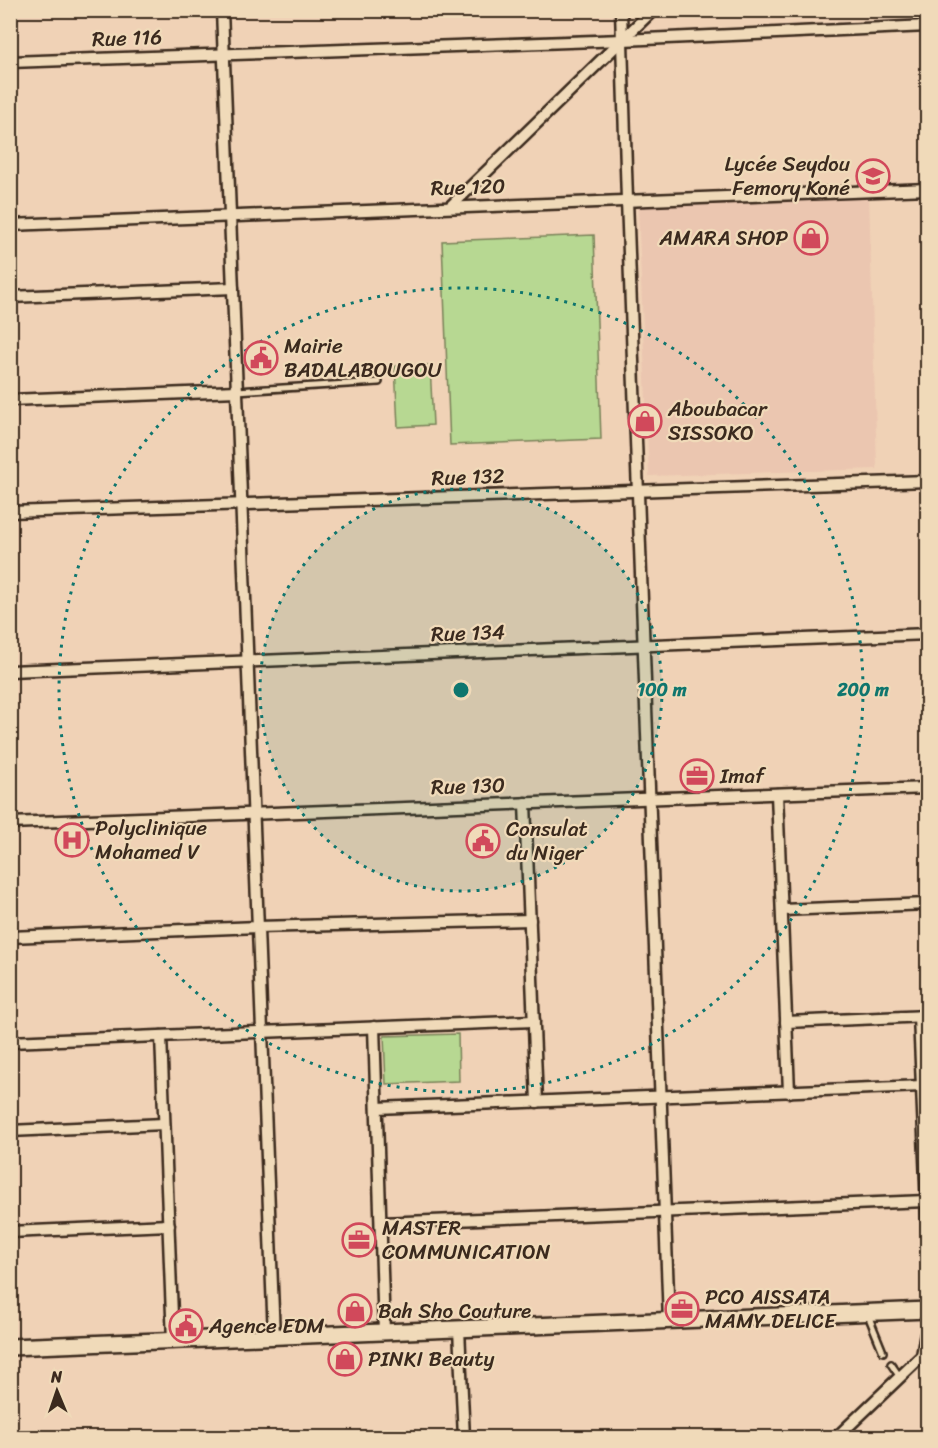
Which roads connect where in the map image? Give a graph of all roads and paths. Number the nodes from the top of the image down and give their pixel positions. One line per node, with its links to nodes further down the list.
1 (222, 10): 6 (street)
2 (621, 10): 5 (street)
3 (653, 10): 5 (street)
4 (927, 26): 5 (street, Rue 116)
5 (623, 40): 6 (street, Rue 116); 9 (street); 10 (street)
6 (223, 53): 7 (street, Rue 116); 11 (street)
7 (10, 62)
8 (927, 189): 9 (street, Rue 120)
9 (627, 200): 10 (street, Rue 120); 19 (street)
10 (450, 207): 11 (street, Rue 120)
11 (230, 216): 12 (street, Rue 120); 13 (street)
12 (10, 225)
13 (232, 288): 14 (street); 16 (street)
14 (10, 297)
15 (379, 382): 16 (lane)
16 (237, 391): 17 (street); 20 (street)
17 (10, 400)
18 (927, 480): 19 (street, Rue 132)
19 (638, 490): 20 (street, Rue 132); 23 (street)
20 (241, 504): 21 (street, Rue 132); 24 (street)
21 (10, 512)
22 (927, 634): 23 (street, Rue 134)
23 (644, 646): 24 (street, Rue 134); 28 (street)
24 (248, 662): 25 (street, Rue 134); 30 (street)
25 (10, 671)
26 (927, 788): 27 (street, Rue 130)
27 (777, 794): 28 (street, Rue 130); 33 (street)
28 (649, 799): 29 (street, Rue 130); 46 (street)
29 (525, 803): 30 (street, Rue 130); 34 (street)
30 (254, 814): 31 (street, Rue 130); 35 (street)
31 (10, 823)
32 (927, 904): 33 (street)
33 (782, 910): 39 (street)
34 (530, 920): 35 (street); 38 (street)
35 (258, 927): 36 (street); 41 (street)
36 (10, 937)
37 (923, 1016): 39 (street); 44 (street)
38 (534, 1021): 40 (street); 47 (street)
39 (786, 1022): 45 (street)
40 (374, 1028): 41 (street); 48 (street)
41 (262, 1032): 42 (street); 63 (street)
42 (161, 1036): 43 (street); 49 (street)
43 (10, 1042)
44 (922, 1086): 45 (street); 51 (street)
45 (789, 1092): 46 (street)
46 (660, 1097): 47 (street); 52 (street)
47 (537, 1102): 48 (street)
48 (377, 1108): 53 (street)
49 (164, 1124): 50 (street); 54 (street)
50 (10, 1131)
51 (926, 1201): 52 (street); 55 (street)
52 (665, 1212): 53 (street); 59 (street)
53 (381, 1223): 61 (street)
54 (168, 1225): 56 (street); 64 (street)
55 (927, 1230)
56 (10, 1232)
57 (927, 1311): 58 (main road)
58 (868, 1313): 59 (main road); 66 (lane)
59 (669, 1321): 60 (main road)
60 (459, 1329): 61 (main road); 70 (street)
61 (384, 1332): 63 (main road)
62 (927, 1336): 67 (main road)
63 (274, 1337): 64 (main road)
64 (173, 1341): 65 (main road)
65 (10, 1347)
66 (883, 1352)
67 (926, 1356): 69 (street)
68 (891, 1364): 69 (lane)
69 (900, 1377): 71 (street)
70 (464, 1437)
71 (836, 1437)

